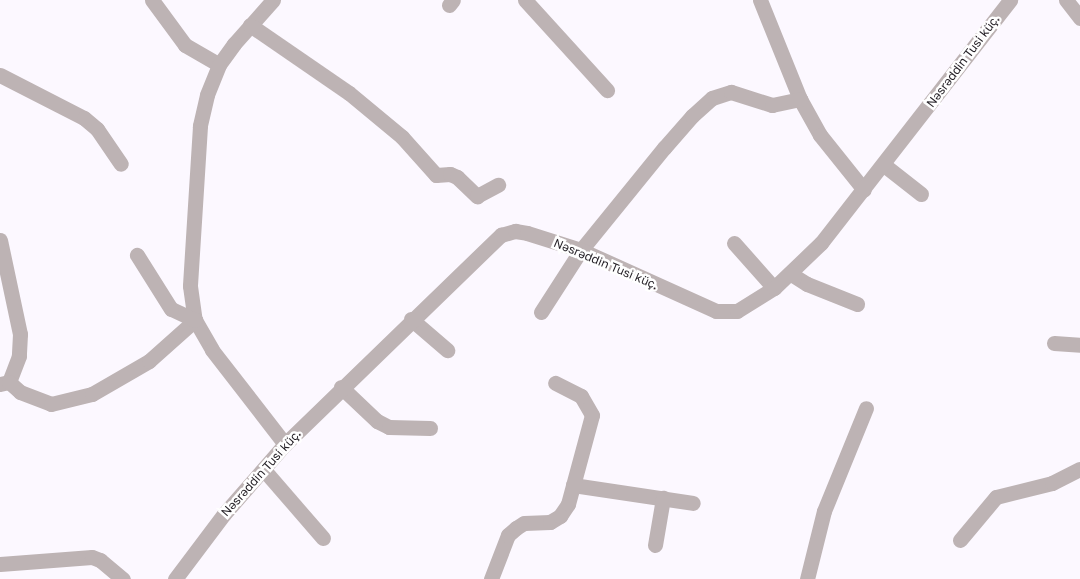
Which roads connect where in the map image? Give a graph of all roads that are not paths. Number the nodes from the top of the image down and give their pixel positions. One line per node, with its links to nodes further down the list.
1 (152, 0): 9 (street)
2 (273, 0): 8 (street)
3 (525, 0): 11 (street)
4 (760, 0): 12 (street)
5 (1010, 0): 14 (street, Nəsrəddin Tusi küç.)
6 (1066, 0): 7 (street)
7 (1080, 18)
8 (250, 25): 9 (street); 15 (street)
9 (219, 65): 27 (street)
10 (0, 75): 13 (street)
11 (607, 90)
12 (800, 99): 16 (street); 20 (street)
13 (121, 164)
14 (884, 165): 16 (street, Nəsrəddin Tusi küç.); 17 (street)
15 (498, 186)
16 (864, 190): 22 (street, Nəsrəddin Tusi küç.)
17 (922, 194)
18 (0, 240): 31 (street)
19 (734, 243): 23 (street)
20 (581, 250): 23 (street, Nəsrəddin Tusi küç.); 25 (street); 26 (street, Nəsrəddin Tusi küç.)
21 (137, 255): 27 (street)
22 (791, 274): 23 (street, Nəsrəddin Tusi küç.); 24 (street)
23 (774, 288)
24 (857, 304)
25 (541, 312)
26 (412, 319): 30 (street); 33 (street, Nəsrəddin Tusi küç.)
27 (195, 320): 31 (street); 36 (street)
28 (1054, 343): 29 (street)
29 (1080, 345)
30 (447, 350)
31 (4, 383)
32 (554, 383): 39 (street)
33 (341, 387): 35 (street); 36 (street, Nəsrəddin Tusi küç.)
34 (866, 408): 49 (street)
35 (430, 428)
36 (285, 444): 38 (street, Nəsrəddin Tusi küç.)
37 (1080, 468): 43 (street)
38 (264, 470): 42 (street); 47 (street, Nəsrəddin Tusi küç.)
39 (573, 485): 40 (street); 48 (street)
40 (663, 498): 41 (street); 44 (street)
41 (693, 503)
42 (323, 538)
43 (960, 540)
44 (655, 545)
45 (0, 564): 46 (street)
46 (122, 579)
47 (175, 579)
48 (491, 579)
49 (807, 579)

